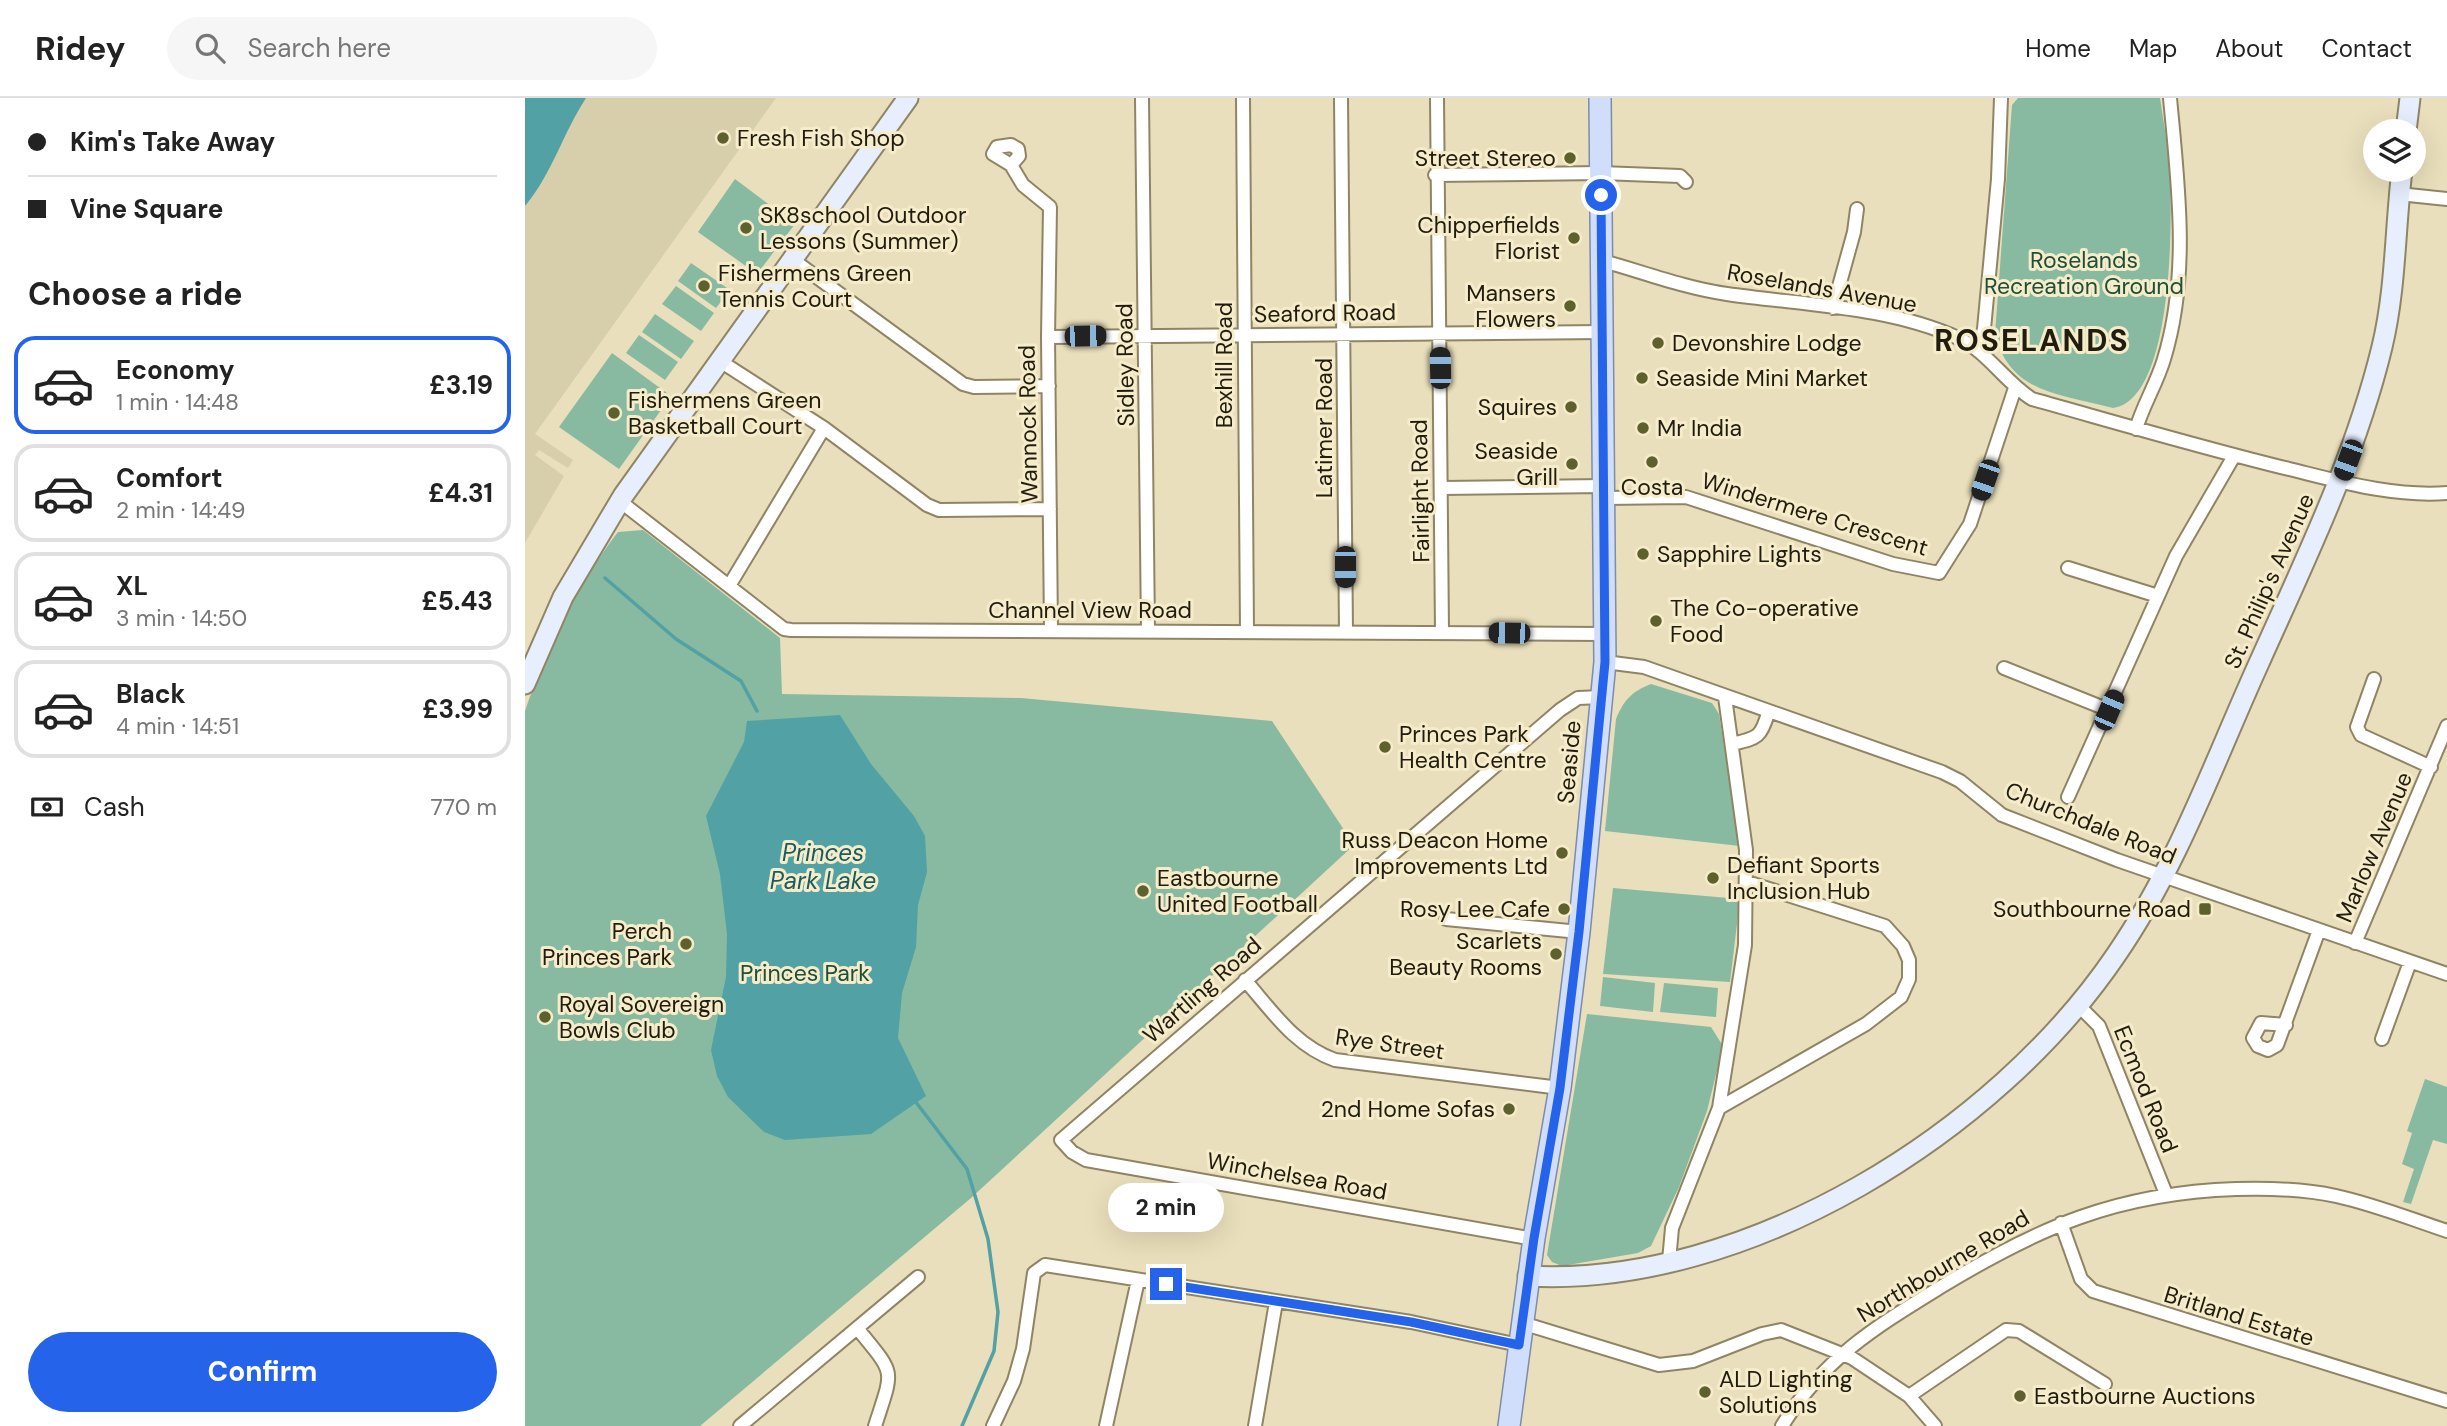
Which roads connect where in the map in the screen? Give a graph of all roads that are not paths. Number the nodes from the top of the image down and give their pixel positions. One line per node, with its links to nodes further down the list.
1 (908, 98): 19 (street)
2 (1142, 98): 25 (street, Sidley Road)
3 (1243, 98): 26 (street, Bexhill Road)
4 (1342, 98): 24 (street, Latimer Road)
5 (1437, 98): 13 (street, Fairlight Road)
6 (1600, 98): 12 (main road, Seaside)
7 (2001, 98): 28 (street)
8 (2170, 98): 33 (street)
9 (2410, 98): 10 (street)
10 (2407, 119)
11 (1011, 166): 27 (street, Wannock Road)
12 (1601, 173): 13 (street); 14 (street); 20 (main road, Seaside)
13 (1435, 176): 23 (street, Fairlight Road)
14 (1686, 182)
15 (2400, 182): 16 (street, St. Philip's Avenue)
16 (2399, 194): 17 (street); 35 (street, St. Philip's Avenue)
17 (2447, 199)
18 (1857, 209): 21 (street)
19 (792, 259): 29 (street); 30 (street)
20 (1602, 261): 21 (street, Roselands Avenue); 22 (main road, Seaside)
21 (1833, 308): 28 (street, Roselands Avenue)
22 (1604, 331): 23 (street, Seaford Road); 37 (main road, Seaside)
23 (1440, 332): 24 (street, Seaford Road); 36 (street, Fairlight Road)
24 (1344, 334): 26 (street, Seaford Road); 47 (street, Latimer Road)
25 (1146, 335): 26 (street, Seaford Road); 27 (street, Seaford Road); 45 (street, Sidley Road)
26 (1245, 335): 46 (street, Bexhill Road)
27 (1048, 337): 30 (street, Wannock Road)
28 (1978, 350): 31 (street, Roselands Avenue)
29 (720, 361): 32 (street); 39 (street)
30 (1049, 386): 40 (street, Wannock Road)
31 (2015, 388): 33 (street, Roselands Avenue); 37 (street, Windermere Crescent)
32 (824, 428): 40 (street); 42 (street)
33 (2136, 429): 34 (street, Roselands Avenue)
34 (2234, 456): 35 (street, Roselands Avenue); 43 (street)
35 (2340, 482): 38 (street, Roselands Avenue); 62 (street, St. Philip's Avenue)
36 (1442, 488): 37 (street); 48 (street, Fairlight Road)
37 (1605, 492): 49 (main road, Seaside)
38 (2447, 493)
39 (621, 502): 42 (street, Channel View Road); 53 (street)
40 (1050, 509): 44 (street, Wannock Road)
41 (2068, 568): 43 (street)
42 (729, 586): 44 (street, Channel View Road)
43 (2158, 596): 56 (street)
44 (1051, 631): 45 (street, Channel View Road)
45 (1148, 632): 46 (street, Channel View Road)
46 (1247, 632): 47 (street, Channel View Road)
47 (1346, 632): 48 (street, Channel View Road)
48 (1442, 632): 49 (street, Channel View Road)
49 (1603, 634): 50 (main road, Seaside)
50 (1605, 662): 54 (main road, Seaside); 55 (street, Churchdale Road)
51 (2004, 668): 56 (street)
52 (2374, 680): 60 (street, Marlow Avenue)
53 (525, 684)
54 (1602, 697): 66 (main road, Seaside); 70 (street, Wartling Road)
55 (1725, 697): 57 (street, Churchdale Road); 59 (street)
56 (2109, 710): 61 (street)
57 (1768, 713): 59 (street); 62 (street, Churchdale Road)
58 (2447, 726): 60 (street, Marlow Avenue)
59 (1732, 744): 63 (street)
60 (2431, 767): 67 (street, Marlow Avenue)
61 (2068, 797)
62 (2164, 877): 65 (street, Churchdale Road); 71 (street)
63 (1747, 881): 75 (street); 75 (street)
64 (1445, 919): 66 (street)
65 (2319, 930): 67 (street, Churchdale Road); 72 (street)
66 (1579, 932): 74 (main road, Seaside)
67 (2355, 943): 68 (street, Churchdale Road)
68 (2410, 962): 69 (street, Churchdale Road); 73 (street)
69 (2447, 974)
70 (1245, 980): 74 (street, Rye Street); 76 (street, Wartling Road)
71 (2079, 1006): 77 (street, Ecmod Road); 81 (street)
72 (2285, 1025)
73 (2382, 1039)
74 (1560, 1088): 80 (main road, Seaside)
75 (1719, 1108): 81 (street)
76 (1061, 1140): 80 (street, Winchelsea Road)
77 (2166, 1194): 78 (street, Northbourne Road); 79 (street, Northbourne Road)
78 (2061, 1223): 89 (street, Northbourne Road); 92 (street, Britland Estate)
79 (2447, 1231)
80 (1534, 1239): 82 (main road, Seaside)
81 (1669, 1261): 82 (street)
82 (1528, 1276): 86 (main road, Seaside)
83 (918, 1277): 87 (street)
84 (1138, 1280): 85 (street); 95 (street); 96 (street)
85 (1276, 1302): 88 (street); 97 (street)
86 (1522, 1323): 88 (main road, Seaside); 89 (street)
87 (857, 1328): 93 (street); 94 (street)
88 (1519, 1345): 98 (main road, Seaside)
89 (1840, 1353): 91 (street); 99 (street, Northbourne Road)
90 (2105, 1384): 91 (street)
91 (1909, 1396): 100 (street)
92 (2447, 1401)
93 (740, 1426)
94 (875, 1426)
95 (993, 1426)
96 (1106, 1426)
97 (1255, 1426)
98 (1509, 1426)
99 (1782, 1426)
100 (1935, 1426)

